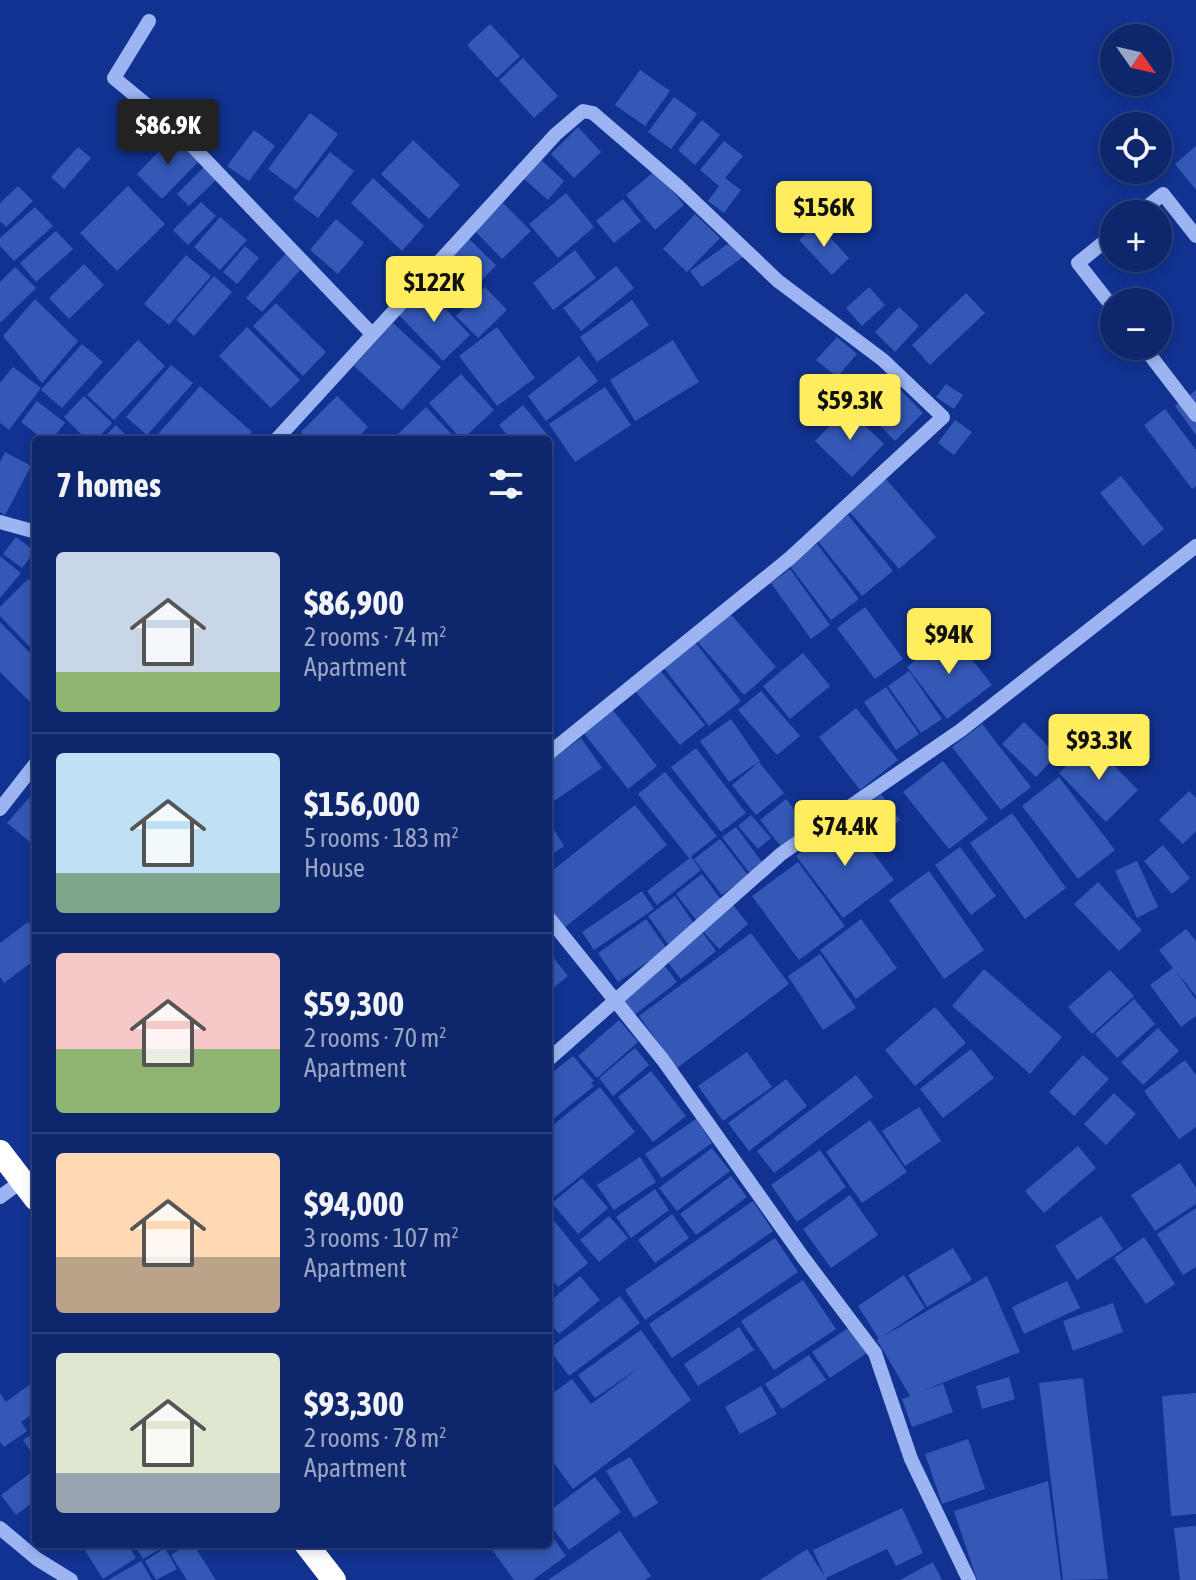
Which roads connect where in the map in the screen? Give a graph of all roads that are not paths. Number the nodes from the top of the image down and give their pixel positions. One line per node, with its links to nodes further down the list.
1 (149, 21): 6 (street)
2 (1172, 205): 3 (street)
3 (1196, 236)
4 (1100, 245): 5 (street)
5 (1100, 291)
6 (372, 334): 9 (street); 13 (street)
7 (1154, 360): 8 (street)
8 (1196, 415)
9 (280, 436)
10 (0, 522): 11 (street)
11 (32, 531)
12 (1196, 546): 17 (street)
13 (552, 751)
14 (32, 768): 15 (street)
15 (0, 809)
16 (552, 922): 17 (street)
17 (616, 998): 18 (street); 26 (street)
18 (552, 1056)
19 (0, 1152): 20 (highway)
20 (29, 1190): 21 (street)
21 (0, 1197)
22 (0, 1528): 24 (street)
23 (309, 1548): 25 (highway)
24 (71, 1580)
25 (334, 1580)
26 (969, 1580)

